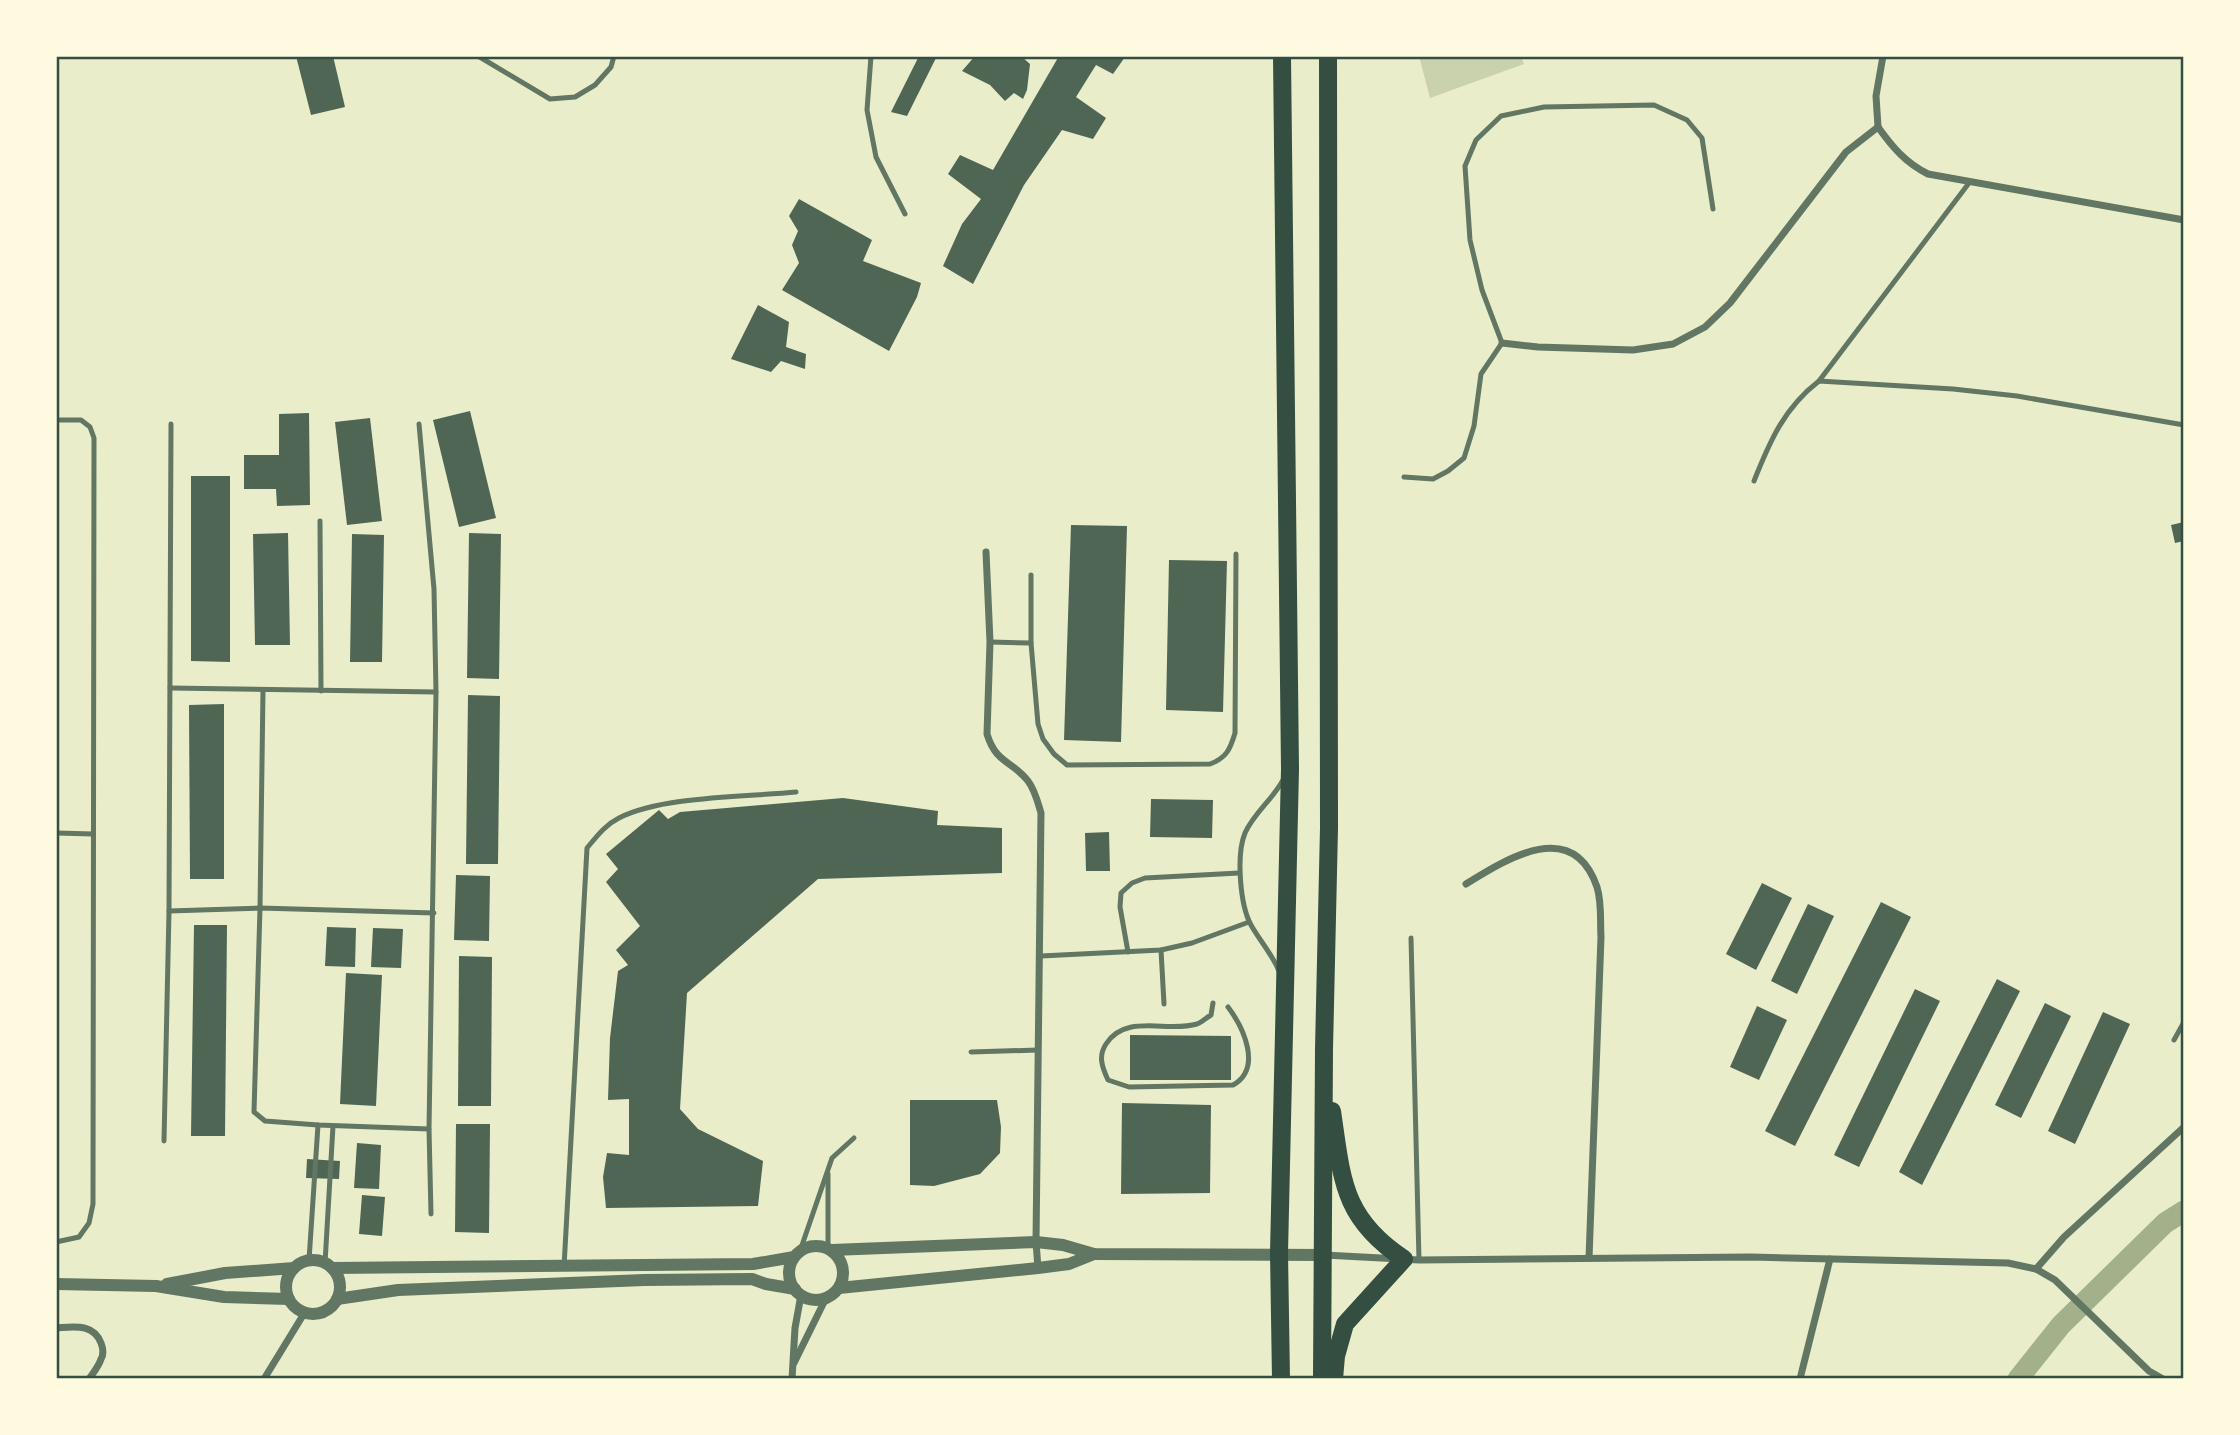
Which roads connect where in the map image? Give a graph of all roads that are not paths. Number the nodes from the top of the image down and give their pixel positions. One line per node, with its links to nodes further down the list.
1 (478, 56): 2 (lane)
2 (614, 56)
3 (871, 56): 10 (lane)
4 (1282, 56): 30 (main road)
5 (1328, 56): 50 (main road)
6 (1883, 56): 7 (street)
7 (1878, 127): 8 (street); 12 (street)
8 (1969, 183): 11 (street); 13 (lane)
9 (1713, 209): 12 (lane)
10 (905, 214)
11 (2184, 220)
12 (1502, 343): 18 (lane)
13 (1819, 381): 17 (lane); 19 (lane)
14 (56, 420): 33 (lane)
15 (171, 424): 26 (lane)
16 (419, 424): 29 (lane)
17 (2184, 425)
18 (1405, 477)
19 (1754, 481)
20 (320, 521): 28 (lane)
21 (986, 552): 24 (street)
22 (1236, 554): 25 (lane)
23 (1031, 575): 25 (lane)
24 (990, 642): 25 (lane); 43 (street)
25 (1031, 643)
26 (170, 688): 27 (lane); 37 (lane)
27 (263, 690): 28 (lane); 36 (lane)
28 (321, 691): 29 (lane)
29 (436, 692): 38 (lane)
30 (1290, 768): 34 (lane); 44 (main road)
31 (796, 792): 75 (lane)
32 (56, 834): 33 (lane)
33 (93, 834): 63 (lane)
34 (1239, 873): 39 (lane); 42 (lane)
35 (1466, 884): 70 (street)
36 (260, 908): 37 (lane); 38 (lane); 53 (lane)
37 (169, 911): 58 (lane)
38 (433, 914): 56 (lane)
39 (1249, 922): 41 (lane); 44 (lane)
40 (1411, 938): 73 (lane)
41 (1161, 950): 42 (lane); 46 (lane)
42 (1128, 952): 43 (lane)
43 (1041, 956): 51 (street)
44 (1286, 987): 66 (main road)
45 (1213, 1003): 47 (lane)
46 (1164, 1004)
47 (1228, 1007)
48 (2184, 1021): 49 (lane)
49 (2174, 1040)
50 (1324, 1049): 69 (main road); 73 (main road)
51 (1038, 1050): 52 (lane); 64 (street)
52 (971, 1052)
53 (318, 1125): 54 (lane); 60 (lane)
54 (333, 1126): 56 (lane); 61 (lane)
55 (2184, 1127): 78 (street)
56 (429, 1129): 62 (lane)
57 (853, 1138): 59 (lane)
58 (163, 1141)
59 (829, 1167): 65 (lane); 67 (lane)
60 (314, 1191): 61 (lane); 72 (lane)
61 (328, 1191): 74 (lane)
62 (431, 1214)
63 (56, 1241)
64 (1036, 1242): 65 (street); 68 (street); 77 (street)
65 (830, 1249): 67 (street); 81 (street)
66 (1279, 1253): 68 (street); 69 (street); 93 (main road)
67 (797, 1254): 75 (street); 82 (street)
68 (1094, 1254): 77 (street)
69 (1323, 1255): 73 (street); 94 (main road)
70 (1589, 1258): 71 (street); 73 (street)
71 (1830, 1259): 78 (street); 96 (street)
72 (309, 1260): 74 (street); 76 (street)
73 (1412, 1260): 95 (main road)
74 (328, 1265): 75 (street); 85 (street)
75 (564, 1267)
76 (294, 1268): 80 (street); 84 (street)
77 (1038, 1268): 81 (street)
78 (2036, 1269): 89 (street)
79 (56, 1284): 80 (street)
80 (156, 1286): 84 (street)
81 (839, 1288): 83 (street)
82 (798, 1292): 83 (street); 85 (street); 88 (street)
83 (825, 1298): 88 (street)
84 (289, 1299): 86 (street)
85 (337, 1299): 86 (street)
86 (305, 1312): 91 (street)
87 (56, 1328): 90 (street)
88 (792, 1367): 92 (street)
89 (2157, 1378)
90 (89, 1379)
91 (264, 1379)
92 (792, 1379)
93 (1282, 1379)
94 (1322, 1379)
95 (1334, 1379)
96 (1800, 1379)

